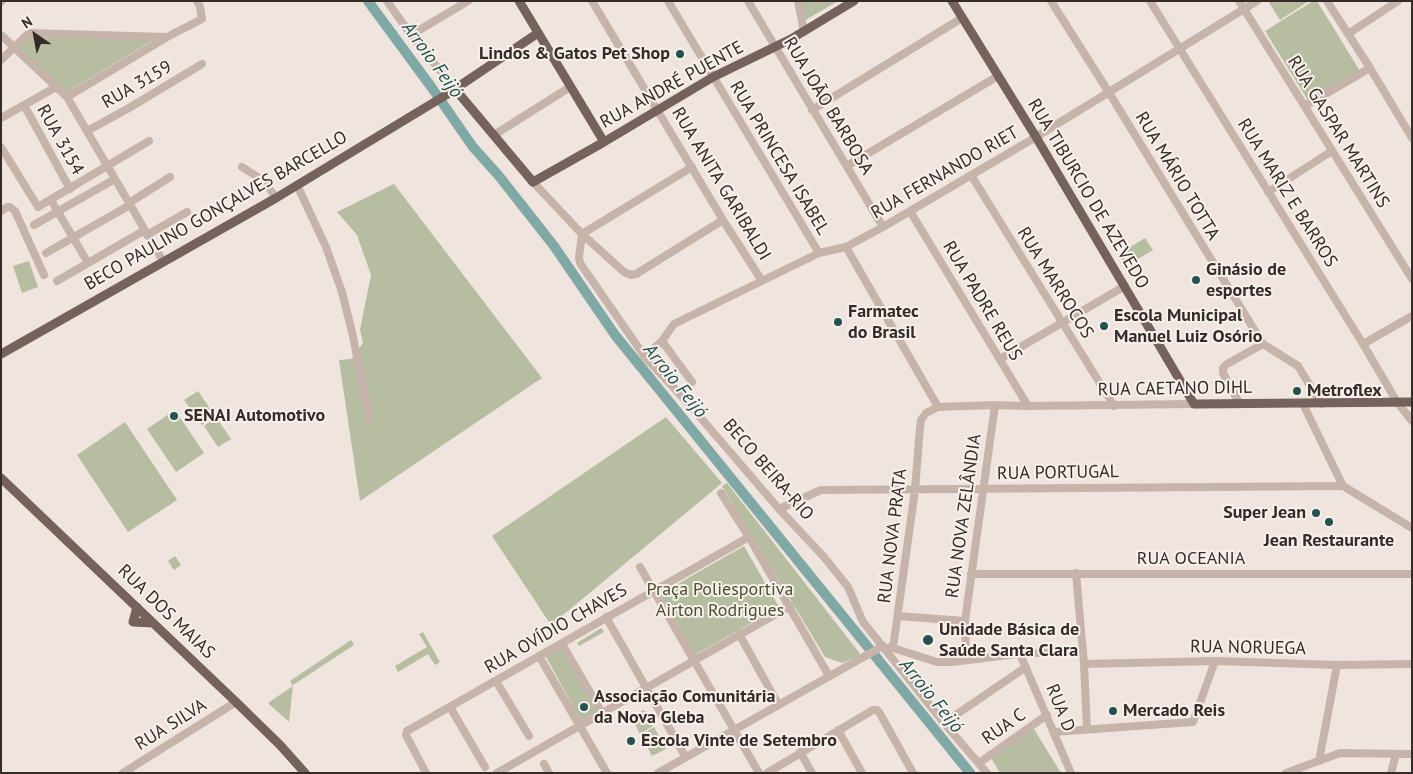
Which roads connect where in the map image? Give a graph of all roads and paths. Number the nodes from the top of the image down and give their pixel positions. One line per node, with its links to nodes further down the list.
1 (197, 1): 26 (street)
2 (387, 1): 25 (street)
3 (450, 1): 18 (street)
4 (468, 1): 18 (street)
5 (518, 1): 22 (main road)
6 (592, 1): 42 (street, RUA ANITA GARIBALDI)
7 (668, 1): 34 (street, RUA PRINCESA ISABEL)
8 (748, 1): 28 (street, RUA JOÃO BARBOSA)
9 (798, 1): 21 (street)
10 (854, 1): 21 (main road, RUA ANDRÉ PUENTE)
11 (952, 1): 20 (main road, RUA TIBURCIO DE AZEVEDO)
12 (1051, 1): 38 (street, RUA MÁRIO TOTTA)
13 (1150, 1): 29 (street, RUA MARIZ E BARROS)
14 (1239, 1): 19 (street, RUA GASPAR MARTINS)
15 (1257, 1): 19 (street, RUA FERNANDO RIET)
16 (1327, 1): 23 (street)
17 (1398, 1): 23 (street)
18 (455, 9): 25 (street)
19 (1244, 9): 29 (street, RUA FERNANDO RIET); 41 (street, RUA GASPAR MARTINS)
20 (962, 18): 33 (main road, RUA TIBURCIO DE AZEVEDO); 43 (street)
21 (804, 32): 28 (main road, RUA ANDRÉ PUENTE)
22 (538, 33): 36 (main road); 37 (main road, BECO PAULINO GONÇALVES BARCELLO)
23 (1348, 34): 32 (street)
24 (1, 35): 27 (street)
25 (411, 35): 37 (street)
26 (167, 37): 27 (street); 39 (street)
27 (14, 47): 30 (street); 35 (street)
28 (776, 48): 34 (main road, RUA ANDRÉ PUENTE); 43 (street, RUA JOÃO BARBOSA)
29 (1180, 48): 38 (street, RUA FERNANDO RIET); 63 (street, RUA MARIZ E BARROS)
30 (1, 60)
31 (202, 64): 45 (street, RUA 3159)
32 (1370, 68): 41 (street); 48 (street)
33 (998, 76): 47 (main road, RUA TIBURCIO DE AZEVEDO); 54 (street)
34 (713, 77): 42 (main road, RUA ANDRÉ PUENTE); 79 (street, RUA PRINCESA ISABEL)
35 (56, 87): 39 (street); 40 (street)
36 (570, 87): 46 (street); 50 (main road)
37 (455, 89): 46 (main road); 61 (main road, BECO PAULINO GONÇALVES BARCELLO)
38 (1108, 91): 47 (street, RUA FERNANDO RIET); 90 (street, RUA MÁRIO TOTTA)
39 (67, 97): 45 (street)
40 (24, 105): 44 (street); 62 (street, RUA 3154)
41 (1305, 106): 52 (street, RUA GASPAR MARTINS)
42 (658, 109): 50 (main road, RUA ANDRÉ PUENTE); 56 (street, RUA ANITA GARIBALDI)
43 (812, 110): 54 (street, RUA JOÃO BARBOSA)
44 (1, 118)
45 (87, 131): 53 (street)
46 (494, 135): 60 (main road)
47 (1036, 137): 58 (street, RUA FERNANDO RIET); 86 (main road, RUA TIBURCIO DE AZEVEDO)
48 (1412, 138)
49 (148, 141): 53 (street)
50 (604, 142): 60 (main road, RUA ANDRÉ PUENTE)
51 (1, 146): 65 (street)
52 (1332, 151): 63 (street); 83 (street, RUA GASPAR MARTINS)
53 (107, 166): 59 (street); 62 (street)
54 (847, 166): 73 (street, RUA JOÃO BARBOSA)
55 (242, 167): 64 (street)
56 (692, 167): 71 (street, RUA ANITA GARIBALDI); 75 (street)
57 (170, 176): 66 (street)
58 (971, 176): 68 (street, RUA FERNANDO RIET); 88 (street, RUA MARROCOS)
59 (115, 179): 66 (street); 69 (street)
60 (532, 182): 75 (street)
61 (297, 185): 64 (main road, BECO PAULINO GONÇALVES BARCELLO); 106 (street)
62 (70, 189): 65 (street)
63 (1268, 192): 91 (street, RUA MARIZ E BARROS)
64 (276, 198): 80 (main road, BECO PAULINO GONÇALVES BARCELLO)
65 (51, 200): 69 (street)
66 (129, 204): 74 (street); 76 (street)
67 (1, 211): 82 (street)
68 (910, 211): 73 (street, RUA FERNANDO RIET); 94 (street, RUA PADRE REUS)
69 (58, 212): 72 (street); 76 (street)
70 (187, 212): 74 (street)
71 (723, 220): 75 (street); 85 (street, RUA ANITA GARIBALDI)
72 (34, 225)
73 (883, 227): 77 (street, RUA FERNANDO RIET)
74 (146, 232): 80 (street); 81 (street)
75 (582, 234): 93 (street, BECO BEIRA-RIO)
76 (74, 237): 78 (street); 81 (street)
77 (846, 247): 79 (street, RUA FERNANDO RIET); 105 (street)
78 (46, 253)
79 (819, 253): 85 (street, RUA FERNANDO RIET)
80 (162, 261): 92 (main road, BECO PAULINO GONÇALVES BARCELLO)
81 (88, 263): 84 (street)
82 (44, 274)
83 (1412, 279)
84 (57, 281)
85 (762, 281): 89 (street, RUA FERNANDO RIET)
86 (1125, 286): 88 (street); 98 (main road, RUA TIBURCIO DE AZEVEDO)
87 (1412, 316): 91 (street)
88 (1062, 322): 94 (street); 104 (street, RUA MARROCOS)
89 (662, 341): 93 (street, RUA FERNANDO RIET); 95 (street)
90 (1263, 344): 99 (street); 101 (street, RUA MÁRIO TOTTA)
91 (1363, 344): 96 (street, RUA MARIZ E BARROS)
92 (1, 354)
93 (645, 357): 113 (street, BECO BEIRA-RIO)
94 (1000, 359): 103 (street, RUA PADRE REUS)
95 (692, 382)
96 (1396, 402): 97 (main road, RUA CAETANO DIHL); 101 (main road, RUA CAETANO DIHL); 107 (street, RUA MARIZ E BARROS)
97 (1412, 402)
98 (1194, 404): 99 (main road, RUA CAETANO DIHL); 104 (street, RUA CAETANO DIHL)
99 (1240, 404): 100 (main road, RUA CAETANO DIHL)
100 (1303, 404): 101 (main road, RUA CAETANO DIHL); 109 (street)
101 (1321, 404)
102 (995, 405): 103 (street, RUA CAETANO DIHL); 105 (street, RUA CAETANO DIHL); 110 (street, RUA NOVA ZELÂNDIA)
103 (1028, 406): 104 (street, RUA CAETANO DIHL)
104 (1114, 406)
105 (938, 407): 111 (street, RUA NOVA PRATA)
106 (370, 420)
107 (1412, 421)
108 (1, 478): 142 (main road, RUA DOS MAIAS)
109 (1343, 486): 110 (street, RUA PORTUGAL); 114 (street)
110 (984, 489): 111 (street, RUA PORTUGAL); 118 (street, RUA NOVA ZELÂNDIA)
111 (915, 490): 113 (street, RUA PORTUGAL); 122 (street, RUA NOVA PRATA)
112 (721, 493): 115 (street)
113 (779, 509): 127 (street, BECO BEIRA-RIO)
114 (1412, 528)
115 (750, 537): 120 (street, RUA OVÍDIO CHAVES); 121 (street)
116 (640, 567): 120 (street)
117 (1076, 573): 118 (street, RUA OCEANIA); 119 (street, RUA OCEANIA); 129 (street)
118 (971, 574): 124 (street, RUA NOVA ZELÂNDIA)
119 (1412, 574)
120 (654, 590): 123 (street, RUA OVÍDIO CHAVES); 133 (street)
121 (790, 606): 125 (street); 139 (street)
122 (898, 616): 124 (street); 128 (street, RUA NOVA PRATA)
123 (606, 617): 126 (street, RUA OVÍDIO CHAVES); 141 (street)
124 (965, 620): 132 (street, RUA NOVA ZELÂNDIA)
125 (739, 634): 133 (street); 143 (street)
126 (562, 644): 131 (street, RUA OVÍDIO CHAVES); 145 (street)
127 (881, 647): 128 (street); 139 (street); 147 (street, BECO BEIRA-RIO)
128 (893, 648): 132 (street)
129 (1083, 650): 130 (street); 135 (street)
130 (1020, 654): 132 (street); 138 (street, RUA D)
131 (539, 656): 140 (street, RUA OVÍDIO CHAVES); 148 (street)
132 (966, 660)
133 (694, 661): 141 (street); 149 (street)
134 (1215, 661): 135 (street, RUA NORUEGA); 137 (street, RUA NORUEGA); 150 (street)
135 (1084, 664): 150 (street)
136 (1412, 664): 137 (street, RUA NORUEGA)
137 (1337, 665): 158 (street)
138 (1026, 667): 146 (street, RUA D); 147 (street)
139 (829, 676): 143 (street)
140 (496, 681): 144 (street, RUA OVÍDIO CHAVES); 153 (street)
141 (646, 688): 145 (street); 157 (street)
142 (236, 702): 162 (street, RUA SILVA); 163 (main road, RUA DOS MAIAS)
143 (778, 704): 149 (street)
144 (450, 707): 161 (street); 164 (street, RUA OVÍDIO CHAVES)
145 (602, 713): 148 (street)
146 (1047, 715): 152 (street, RUA D); 159 (street, RUA C)
147 (944, 723): 159 (street, BECO BEIRA-RIO)
148 (579, 725): 165 (street); 167 (street)
149 (734, 729): 157 (street); 169 (street)
150 (1087, 729): 152 (street)
151 (838, 730): 154 (street); 172 (street); 173 (street)
152 (1053, 732): 175 (street, RUA D)
153 (529, 736)
154 (800, 752): 170 (street); 171 (street)
155 (1396, 754): 156 (street); 158 (street); 177 (street)
156 (1412, 754)
157 (685, 756): 168 (street)
158 (1319, 761): 176 (street)
159 (979, 763): 174 (street, BECO BEIRA-RIO)
160 (544, 764): 166 (street)
161 (485, 766)
162 (123, 773)
163 (305, 773)
164 (426, 773)
165 (497, 773)
166 (549, 773)
167 (607, 773)
168 (658, 773)
169 (759, 773)
170 (767, 773)
171 (812, 773)
172 (862, 773)
173 (913, 773)
174 (987, 773)
175 (1071, 773)
176 (1286, 773)
177 (1391, 773)

